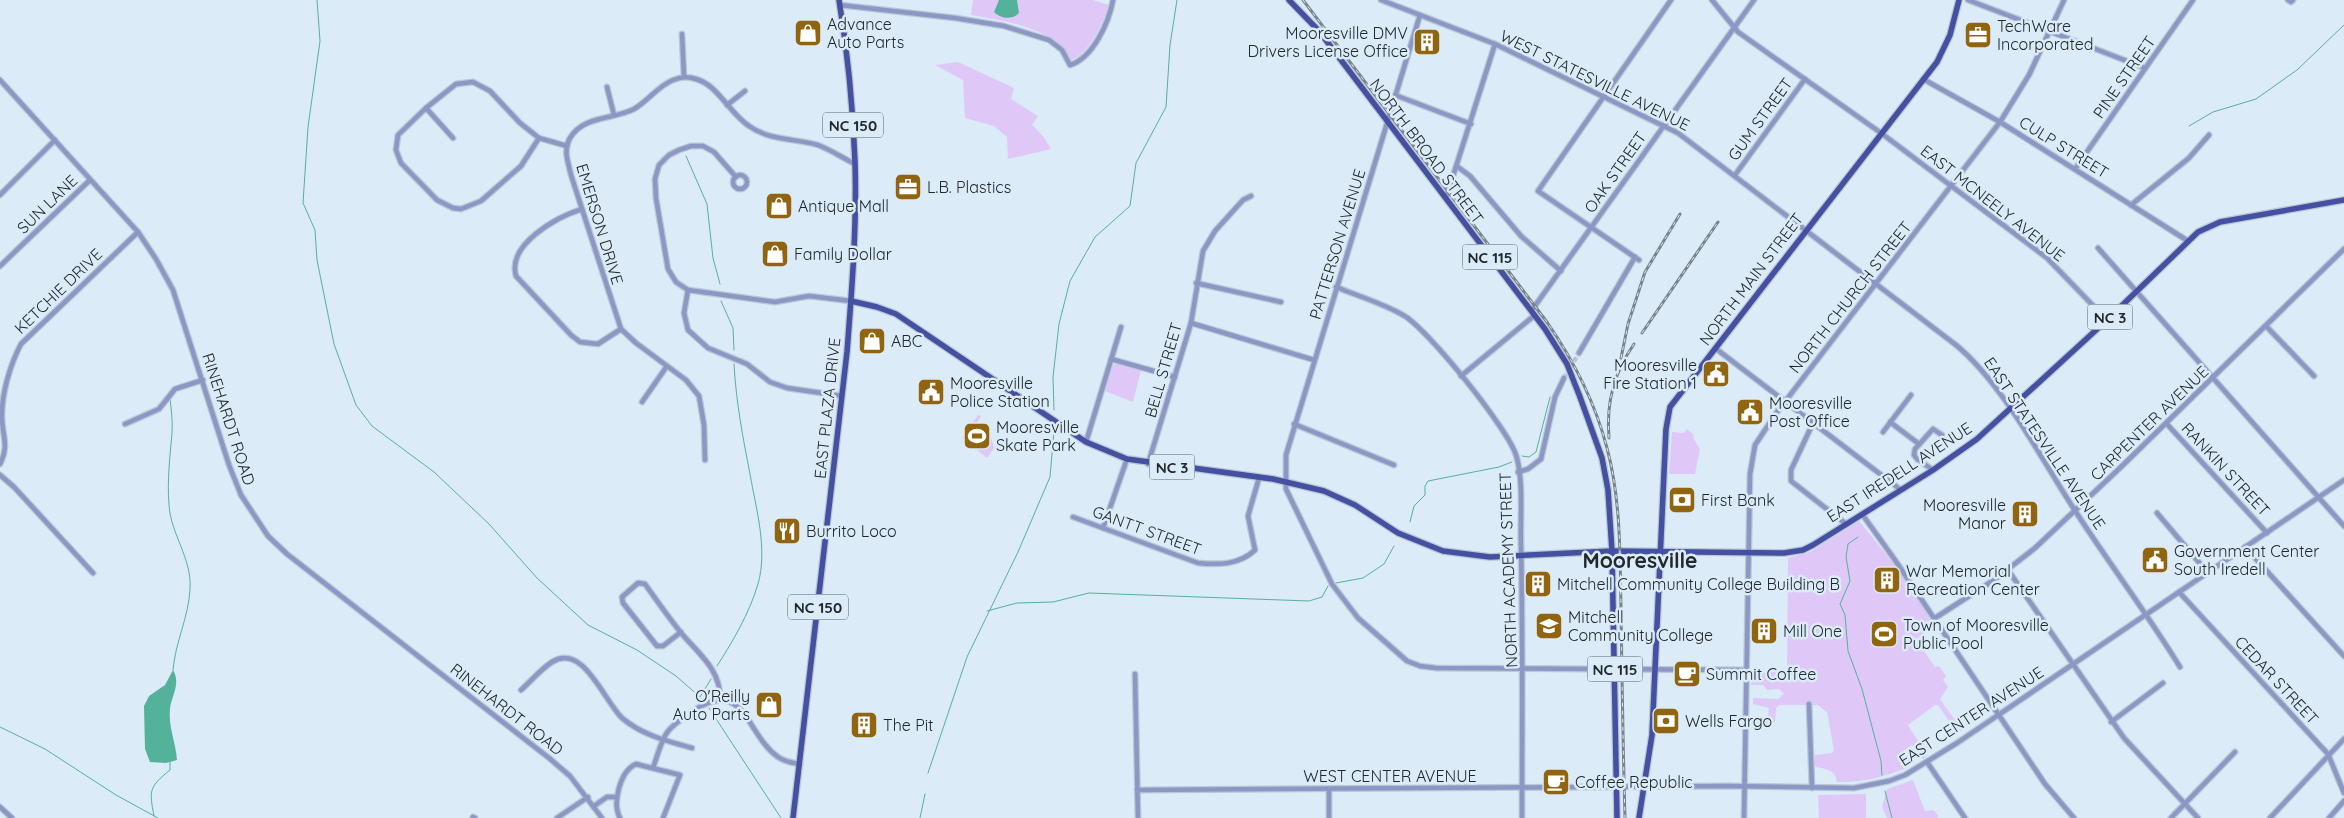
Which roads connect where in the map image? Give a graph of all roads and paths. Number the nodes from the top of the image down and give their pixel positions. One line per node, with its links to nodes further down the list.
1 (1113, 0): 11 (street)
2 (1289, 0): 29 (main road, NORTH BROAD STREET / NC 115)
3 (1381, 0): 12 (street, WEST STATESVILLE AVENUE)
4 (1671, 0): 25 (street)
5 (1712, 0): 13 (street, EAST MCNEELY AVENUE)
6 (1754, 0): 13 (street, OAK STREET)
7 (1959, 0): 20 (main road, NORTH MAIN STREET)
8 (1968, 0): 14 (street)
9 (2064, 0): 14 (street, NORTH CHURCH STREET)
10 (2193, 0): 17 (street, PINE STREET)
11 (839, 2): 39 (main road, EAST PLAZA DRIVE / NC 150)
12 (1420, 15): 16 (street, WEST STATESVILLE AVENUE); 24 (street, PATTERSON AVENUE)
13 (1734, 28): 19 (street, EAST MCNEELY AVENUE); 32 (street, OAK STREET)
14 (2050, 31): 17 (street); 30 (street, NORTH CHURCH STREET)
15 (682, 34): 18 (street)
16 (1495, 44): 25 (street, WEST STATESVILLE AVENUE); 31 (street)
17 (2145, 68): 41 (street, PINE STREET)
18 (684, 76): 26 (street); 28 (street, EMERSON DRIVE)
19 (1805, 78): 33 (street, EAST MCNEELY AVENUE); 42 (street, GUM STREET)
20 (1923, 79): 30 (street, CULP STREET); 33 (main road, NORTH MAIN STREET)
21 (0, 80): 37 (street, RINEHARDT ROAD)
22 (607, 87): 28 (street)
23 (744, 91): 26 (street)
24 (1395, 95): 29 (street, PATTERSON AVENUE); 31 (street)
25 (1604, 96): 32 (street, WEST STATESVILLE AVENUE); 52 (street)
26 (727, 105): 39 (street)
27 (426, 108): 35 (street); 36 (street); 36 (street)
28 (614, 115): 38 (street, EMERSON DRIVE)
29 (1387, 121): 48 (main road, NORTH BROAD STREET / NC 115); 62 (street, PATTERSON AVENUE)
30 (2000, 122): 41 (street, CULP STREET); 45 (street, NORTH CHURCH STREET)
31 (1471, 124): 40 (street)
32 (1663, 125): 42 (street, WEST STATESVILLE AVENUE); 52 (street, OAK STREET)
33 (1881, 133): 45 (street, EAST MCNEELY AVENUE); 53 (main road, NORTH MAIN STREET)
34 (2209, 135): 50 (street)
35 (453, 138)
36 (539, 138): 38 (street)
37 (56, 140): 44 (street, RINEHARDT ROAD); 46 (street)
38 (566, 146): 51 (street, EMERSON DRIVE)
39 (855, 164): 65 (main road, EAST PLAZA DRIVE / NC 150)
40 (1458, 167): 48 (street); 59 (street)
41 (2075, 169): 50 (street, CULP STREET)
42 (1734, 175): 53 (street, WEST STATESVILLE AVENUE)
43 (736, 177): 63 (street)
44 (90, 180): 54 (street, RINEHARDT ROAD); 58 (street, SUN LANE)
45 (1952, 186): 61 (street, NORTH CHURCH STREET); 68 (street, EAST MCNEELY AVENUE)
46 (0, 195)
47 (1252, 196): 60 (street, BELL STREET)
48 (1446, 198): 67 (main road, NORTH BROAD STREET / NC 115)
49 (2344, 200): 55 (main road, EAST IREDELL AVENUE / NC 3)
50 (2131, 205): 55 (street, CULP STREET)
51 (582, 209): 72 (street, EMERSON DRIVE); 72 (street)
52 (1592, 228): 59 (street, OAK STREET); 74 (street)
53 (1806, 230): 61 (street, EAST STATESVILLE AVENUE); 73 (main road, NORTH MAIN STREET)
54 (138, 232): 83 (street, RINEHARDT ROAD); 100 (street, KETCHIE DRIVE)
55 (2188, 241): 64 (main road, EAST IREDELL AVENUE / NC 3)
56 (2098, 248): 64 (street)
57 (2344, 249): 70 (street, CARPENTER AVENUE)
58 (0, 266)
59 (1561, 271): 67 (street, OAK STREET)
60 (1196, 283): 66 (street); 69 (street, BELL STREET)
61 (1876, 284): 87 (street, NORTH CHURCH STREET); 88 (street, EAST STATESVILLE AVENUE)
62 (1336, 287): 76 (street, PATTERSON AVENUE); 78 (street, NORTH ACADEMY STREET)
63 (688, 290): 65 (street); 85 (street)
64 (2136, 291): 68 (main road, EAST IREDELL AVENUE / NC 3); 82 (street)
65 (851, 301): 85 (main road, EAST PLAZA DRIVE / NC 150); 96 (main road, NC 3)
66 (1281, 302)
67 (1533, 313): 78 (street, OAK STREET); 120 (main road, NORTH BROAD STREET / NC 115)
68 (2107, 320): 88 (main road, EAST IREDELL AVENUE / NC 3)
69 (1190, 323): 76 (street); 80 (street, BELL STREET)
70 (2266, 326): 79 (street); 82 (street, CARPENTER AVENUE)
71 (1121, 327): 75 (street)
72 (621, 329): 77 (street)
73 (1715, 348): 87 (street); 121 (main road, NORTH MAIN STREET)
74 (1579, 353)
75 (1111, 359): 80 (street); 96 (street)
76 (1314, 360): 93 (street, PATTERSON AVENUE)
77 (667, 366): 86 (street); 99 (street)
78 (1461, 376): 104 (street, NORTH ACADEMY STREET)
79 (2314, 376)
80 (1175, 377): 101 (street, BELL STREET)
81 (1564, 378): 104 (street)
82 (2213, 378): 91 (street, CARPENTER AVENUE); 110 (street)
83 (203, 380): 92 (street); 161 (street, RINEHARDT ROAD)
84 (1911, 395): 89 (street)
85 (842, 396): 151 (main road, EAST PLAZA DRIVE / NC 150)
86 (642, 402)
87 (1785, 402): 90 (street); 122 (street, NORTH CHURCH STREET)
88 (2010, 410): 103 (main road, EAST IREDELL AVENUE / NC 3); 111 (street, EAST STATESVILLE AVENUE)
89 (1890, 422): 94 (street); 97 (street)
90 (1812, 423): 109 (street); 115 (street)
91 (2166, 423): 111 (street, CARPENTER AVENUE); 118 (street, RANKIN STREET)
92 (125, 424)
93 (1294, 424): 102 (street); 108 (street, PATTERSON AVENUE)
94 (1883, 432)
95 (1942, 435): 97 (street)
96 (1086, 442): 98 (main road, NC 3)
97 (1919, 444): 103 (street)
98 (1127, 459): 101 (main road, NC 3); 117 (street)
99 (705, 460)
100 (0, 464)
101 (1148, 464): 106 (main road, NC 3)
102 (1394, 465)
103 (1933, 470): 109 (main road, EAST IREDELL AVENUE / NC 3)
104 (1518, 472): 123 (street, NORTH ACADEMY STREET)
105 (0, 475): 125 (street)
106 (1259, 478): 108 (main road, NC 3); 117 (street, GANTT STREET)
107 (2344, 480): 110 (street, EAST CENTER AVENUE)
108 (1285, 481): 123 (main road, NC 3); 134 (street)
109 (1901, 490): 113 (main road, EAST IREDELL AVENUE / NC 3)
110 (2318, 498): 116 (street); 118 (street, EAST CENTER AVENUE)
111 (2075, 512): 124 (street, CARPENTER AVENUE); 128 (street, EAST STATESVILLE AVENUE)
112 (2157, 513): 126 (street)
113 (1862, 514): 115 (main road, EAST IREDELL AVENUE / NC 3); 129 (street)
114 (1073, 516): 117 (street, GANTT STREET)
115 (1846, 524): 122 (main road, EAST IREDELL AVENUE / NC 3)
116 (2344, 526)
117 (1103, 528)
118 (2267, 533): 119 (street, EAST CENTER AVENUE)
119 (2245, 547): 126 (street, EAST CENTER AVENUE); 131 (street)
120 (1612, 551): 121 (main road, NC 3); 123 (main road, NC 3); 135 (main road, NORTH BROAD STREET / NC 115)
121 (1660, 551): 122 (main road, EAST IREDELL AVENUE / NC 3); 136 (main road, NORTH MAIN STREET)
122 (1748, 552): 137 (street, NORTH CHURCH STREET)
123 (1521, 555): 134 (street, NORTH ACADEMY STREET)
124 (2008, 570): 129 (street, CARPENTER AVENUE); 132 (street)
125 (93, 573)
126 (2208, 573): 127 (street, EAST CENTER AVENUE)
127 (2179, 592): 128 (street, EAST CENTER AVENUE); 149 (street, CEDAR STREET)
128 (2147, 614): 132 (street, EAST CENTER AVENUE); 133 (street, EAST STATESVILLE AVENUE)
129 (1935, 618): 143 (street)
130 (681, 632): 130 (street); 141 (street)
131 (2344, 656)
132 (2073, 664): 143 (street, EAST CENTER AVENUE); 144 (street)
133 (2180, 667)
134 (1523, 669): 135 (street); 154 (street, NORTH ACADEMY STREET)
135 (1615, 669): 136 (street); 155 (main road, NORTH BROAD STREET / NC 115)
136 (1655, 669): 137 (street); 156 (main road, NORTH MAIN STREET)
137 (1746, 670): 153 (street, NORTH CHURCH STREET)
138 (1135, 674): 159 (street)
139 (2163, 683): 144 (street)
140 (521, 690): 145 (street)
141 (720, 699): 145 (street); 151 (street)
142 (1809, 704): 157 (street)
143 (2000, 714): 150 (street, EAST CENTER AVENUE); 180 (street)
144 (2111, 722): 164 (street)
145 (663, 739): 147 (street); 152 (street)
146 (2344, 739): 149 (street)
147 (692, 748)
148 (2234, 752): 164 (street)
149 (2328, 754): 160 (street, CEDAR STREET); 183 (street)
150 (1927, 762): 157 (street, EAST CENTER AVENUE); 179 (street)
151 (800, 764): 172 (main road, EAST PLAZA DRIVE / NC 150)
152 (653, 768): 162 (street); 171 (street)
153 (1745, 786): 156 (street, EAST CENTER AVENUE); 157 (street, EAST CENTER AVENUE); 178 (street, NORTH CHURCH STREET)
154 (1522, 787): 155 (street, WEST CENTER AVENUE); 158 (street, WEST CENTER AVENUE); 175 (street, NORTH ACADEMY STREET)
155 (1616, 787): 156 (street, WEST CENTER AVENUE); 176 (main road, NC 115)
156 (1644, 787): 177 (main road, NORTH MAIN STREET)
157 (1812, 788)
158 (1329, 789): 159 (street, WEST CENTER AVENUE); 174 (street)
159 (1137, 790): 173 (street)
160 (2344, 793)
161 (588, 797): 165 (street, RINEHARDT ROAD); 168 (street)
162 (617, 797): 165 (street); 170 (street)
163 (2344, 801): 184 (street)
164 (2185, 804): 181 (street); 182 (street)
165 (594, 806): 169 (street, RINEHARDT ROAD)
166 (0, 807): 167 (street)
167 (12, 818)
168 (557, 818)
169 (602, 818)
170 (620, 818)
171 (663, 818)
172 (794, 818)
173 (1138, 818)
174 (1329, 818)
175 (1522, 818)
176 (1616, 818)
177 (1640, 818)
178 (1744, 818)
179 (1965, 818)
180 (2074, 818)
181 (2171, 818)
182 (2198, 818)
183 (2270, 818)
184 (2329, 818)

